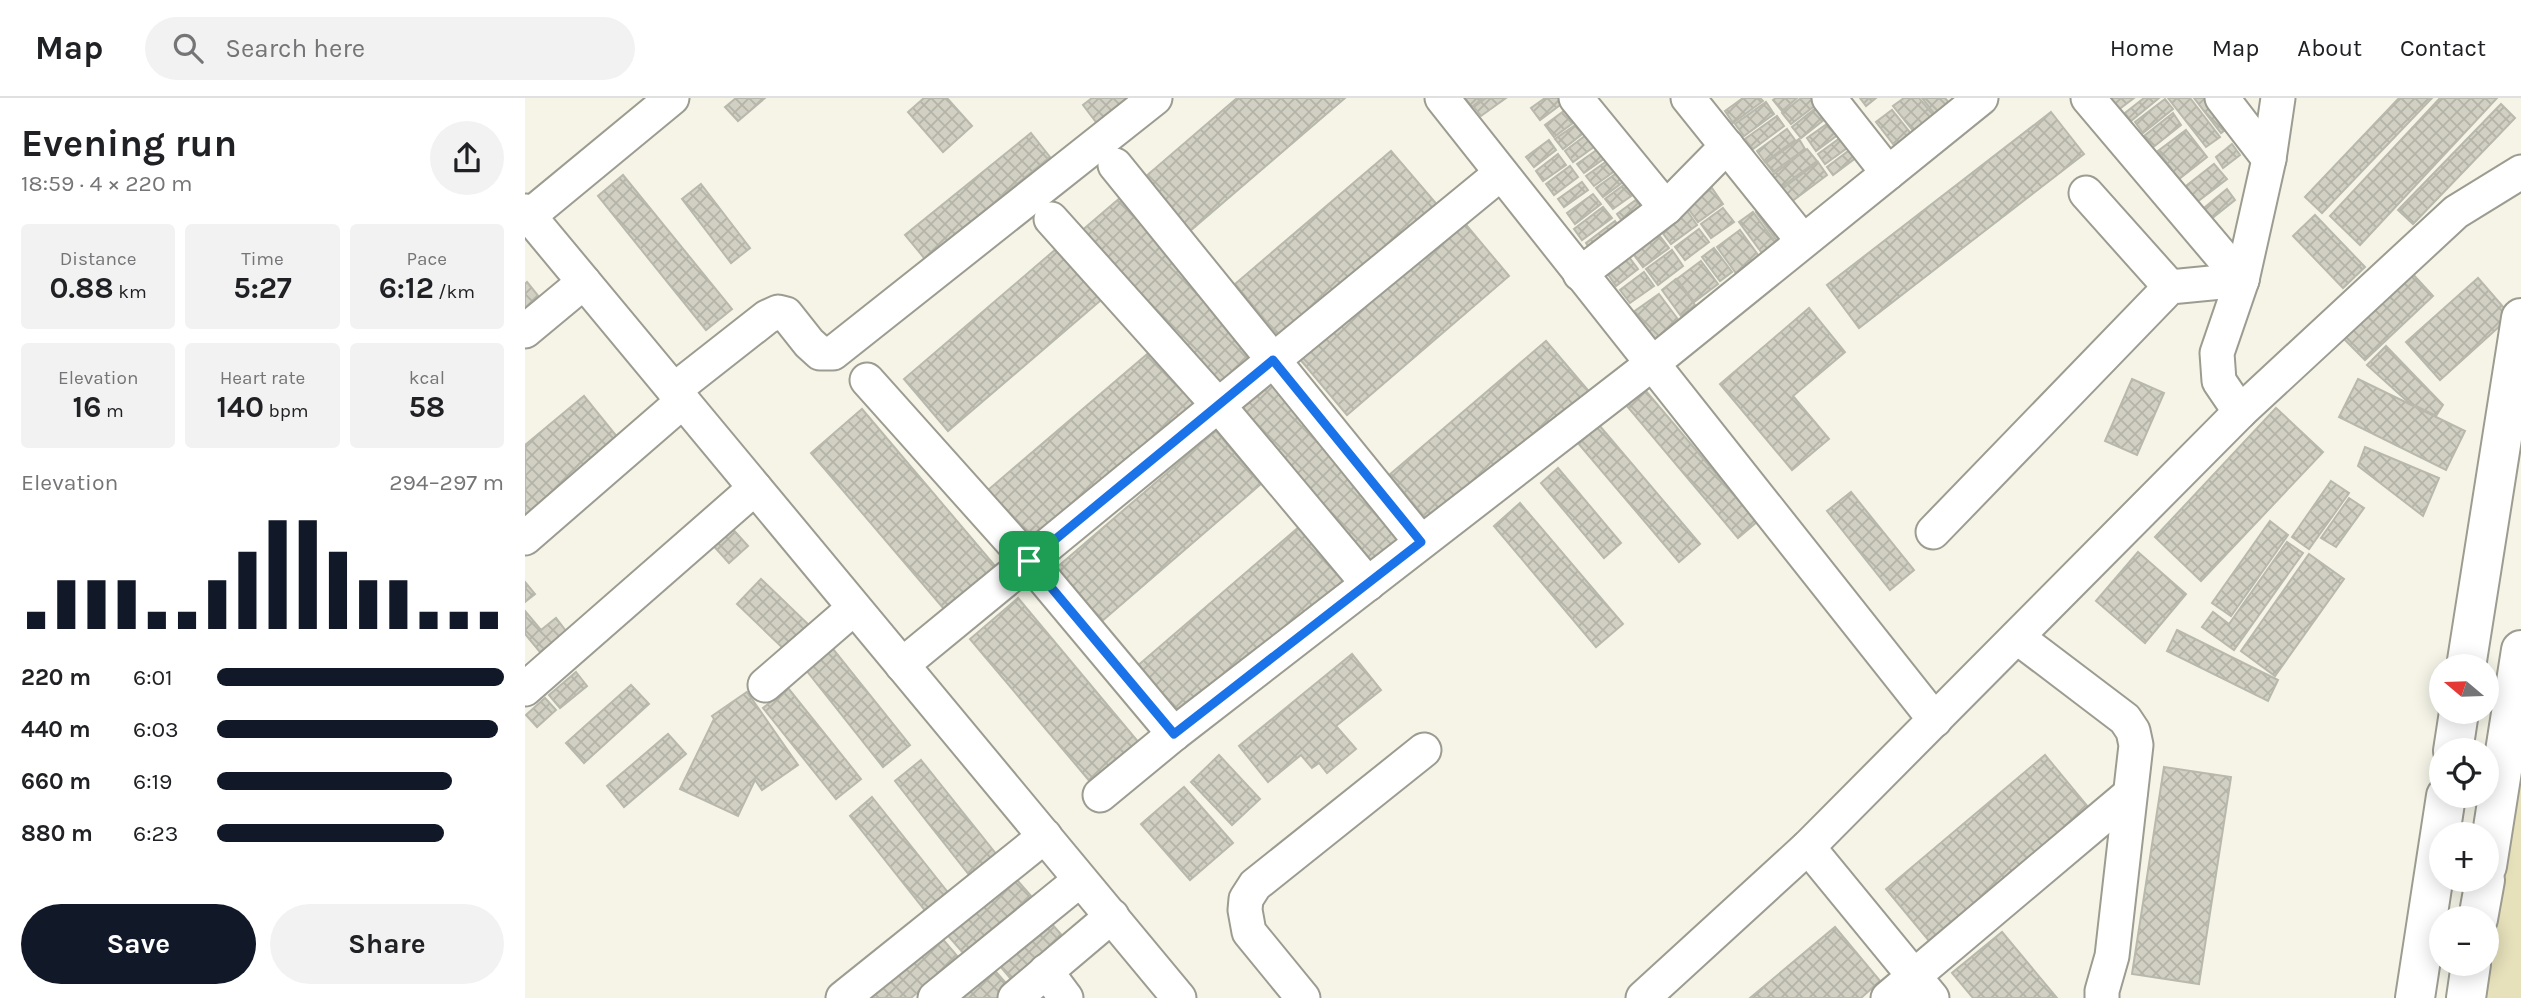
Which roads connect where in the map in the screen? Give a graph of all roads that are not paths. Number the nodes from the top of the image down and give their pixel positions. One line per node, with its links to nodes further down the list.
1 (671, 98): 19 (street)
2 (1154, 98): 31 (street)
3 (1442, 98): 16 (street)
4 (1576, 98): 18 (street)
5 (1688, 98): 11 (street)
6 (1829, 98): 15 (street)
7 (1981, 98): 15 (street)
8 (2088, 98): 23 (street)
9 (2222, 98): 12 (street)
10 (2278, 98): 12 (street)
11 (1727, 146): 18 (street); 21 (street)
12 (2269, 159): 23 (street)
13 (1115, 165): 28 (street)
14 (2521, 172): 33 (street)
15 (1888, 173): 21 (street)
16 (1500, 174): 22 (street); 28 (street)
17 (2086, 193): 25 (street)
18 (1666, 208): 22 (street)
19 (527, 213): 24 (street)
20 (1051, 219): 32 (street)
21 (1803, 240): 29 (street)
22 (1580, 274): 29 (street)
23 (2242, 280): 25 (street); 33 (street)
24 (584, 282): 27 (street); 31 (street)
25 (2170, 287): 35 (street)
26 (2521, 318): 43 (main road)
27 (525, 331)
28 (1273, 360): 32 (street); 37 (street)
29 (1653, 363): 37 (street); 47 (street)
30 (867, 380): 38 (street)
31 (678, 395): 34 (street); 36 (street)
32 (1218, 405): 38 (street); 39 (street)
33 (2240, 412): 41 (street)
34 (755, 488): 40 (street); 46 (street)
35 (1933, 532)
36 (525, 538)
37 (1421, 542): 39 (street)
38 (1029, 561): 44 (street); 48 (street)
39 (1367, 584): 48 (street)
40 (854, 608): 44 (street); 45 (street)
41 (2017, 637): 47 (street); 50 (street)
42 (2521, 650): 53 (main road)
43 (2468, 654)
44 (902, 665): 54 (street)
45 (765, 685)
46 (525, 689)
47 (1935, 720): 55 (street)
48 (1174, 734): 51 (street)
49 (1425, 750): 66 (street)
50 (2130, 794): 60 (street); 69 (street)
51 (1100, 795)
52 (2444, 808): 70 (main road)
53 (2494, 822)
54 (1045, 836): 56 (street); 61 (street)
55 (1808, 847): 60 (street); 67 (street)
56 (1080, 880): 57 (street); 62 (street)
57 (1112, 916): 58 (street); 65 (street)
58 (1046, 971): 63 (street); 64 (street)
59 (2469, 976): 71 (main road)
60 (1923, 987): 68 (street)
61 (843, 998)
62 (935, 998)
63 (1016, 998)
64 (1066, 998)
65 (1179, 998)
66 (1303, 998)
67 (1643, 998)
68 (1888, 998)
69 (2102, 998)
70 (2415, 998)
71 (2466, 998)

